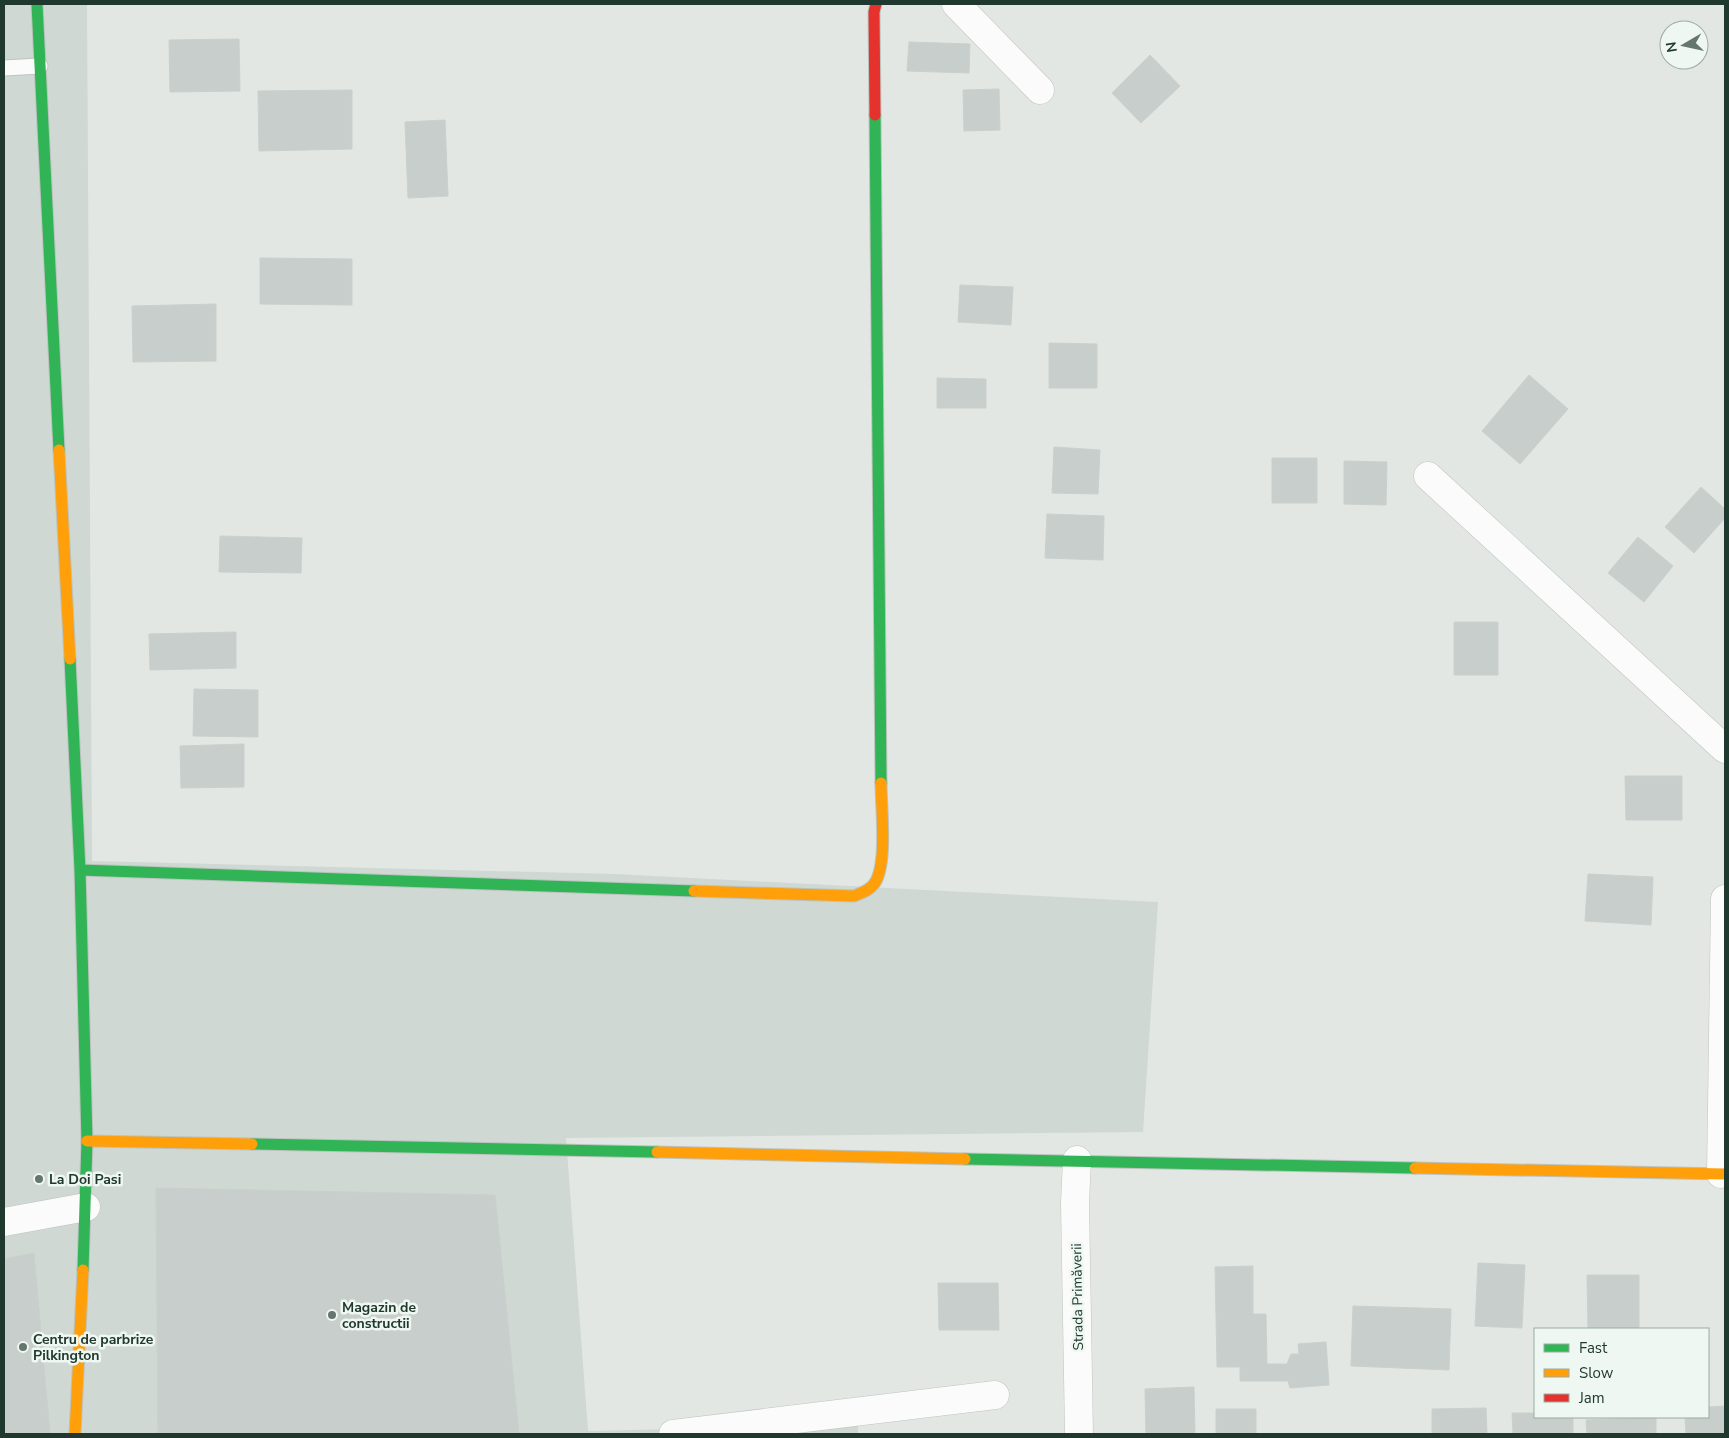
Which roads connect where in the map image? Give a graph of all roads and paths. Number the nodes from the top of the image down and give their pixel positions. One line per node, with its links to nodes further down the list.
1 (876, 4): 9 (street)
2 (956, 4): 6 (street)
3 (32, 5): 4 (street)
4 (40, 66): 5 (lane); 9 (street)
5 (4, 68)
6 (1040, 90)
7 (1428, 476): 8 (street)
8 (1725, 749)
9 (80, 870): 11 (street)
10 (1725, 899): 13 (street)
11 (86, 1141): 12 (street); 14 (street)
12 (1077, 1160): 13 (street); 19 (street, Strada Primăverii)
13 (1723, 1174)
14 (86, 1207): 15 (street); 17 (street)
15 (4, 1222)
16 (995, 1395): 18 (street)
17 (75, 1434)
18 (673, 1434)
19 (1079, 1434)

